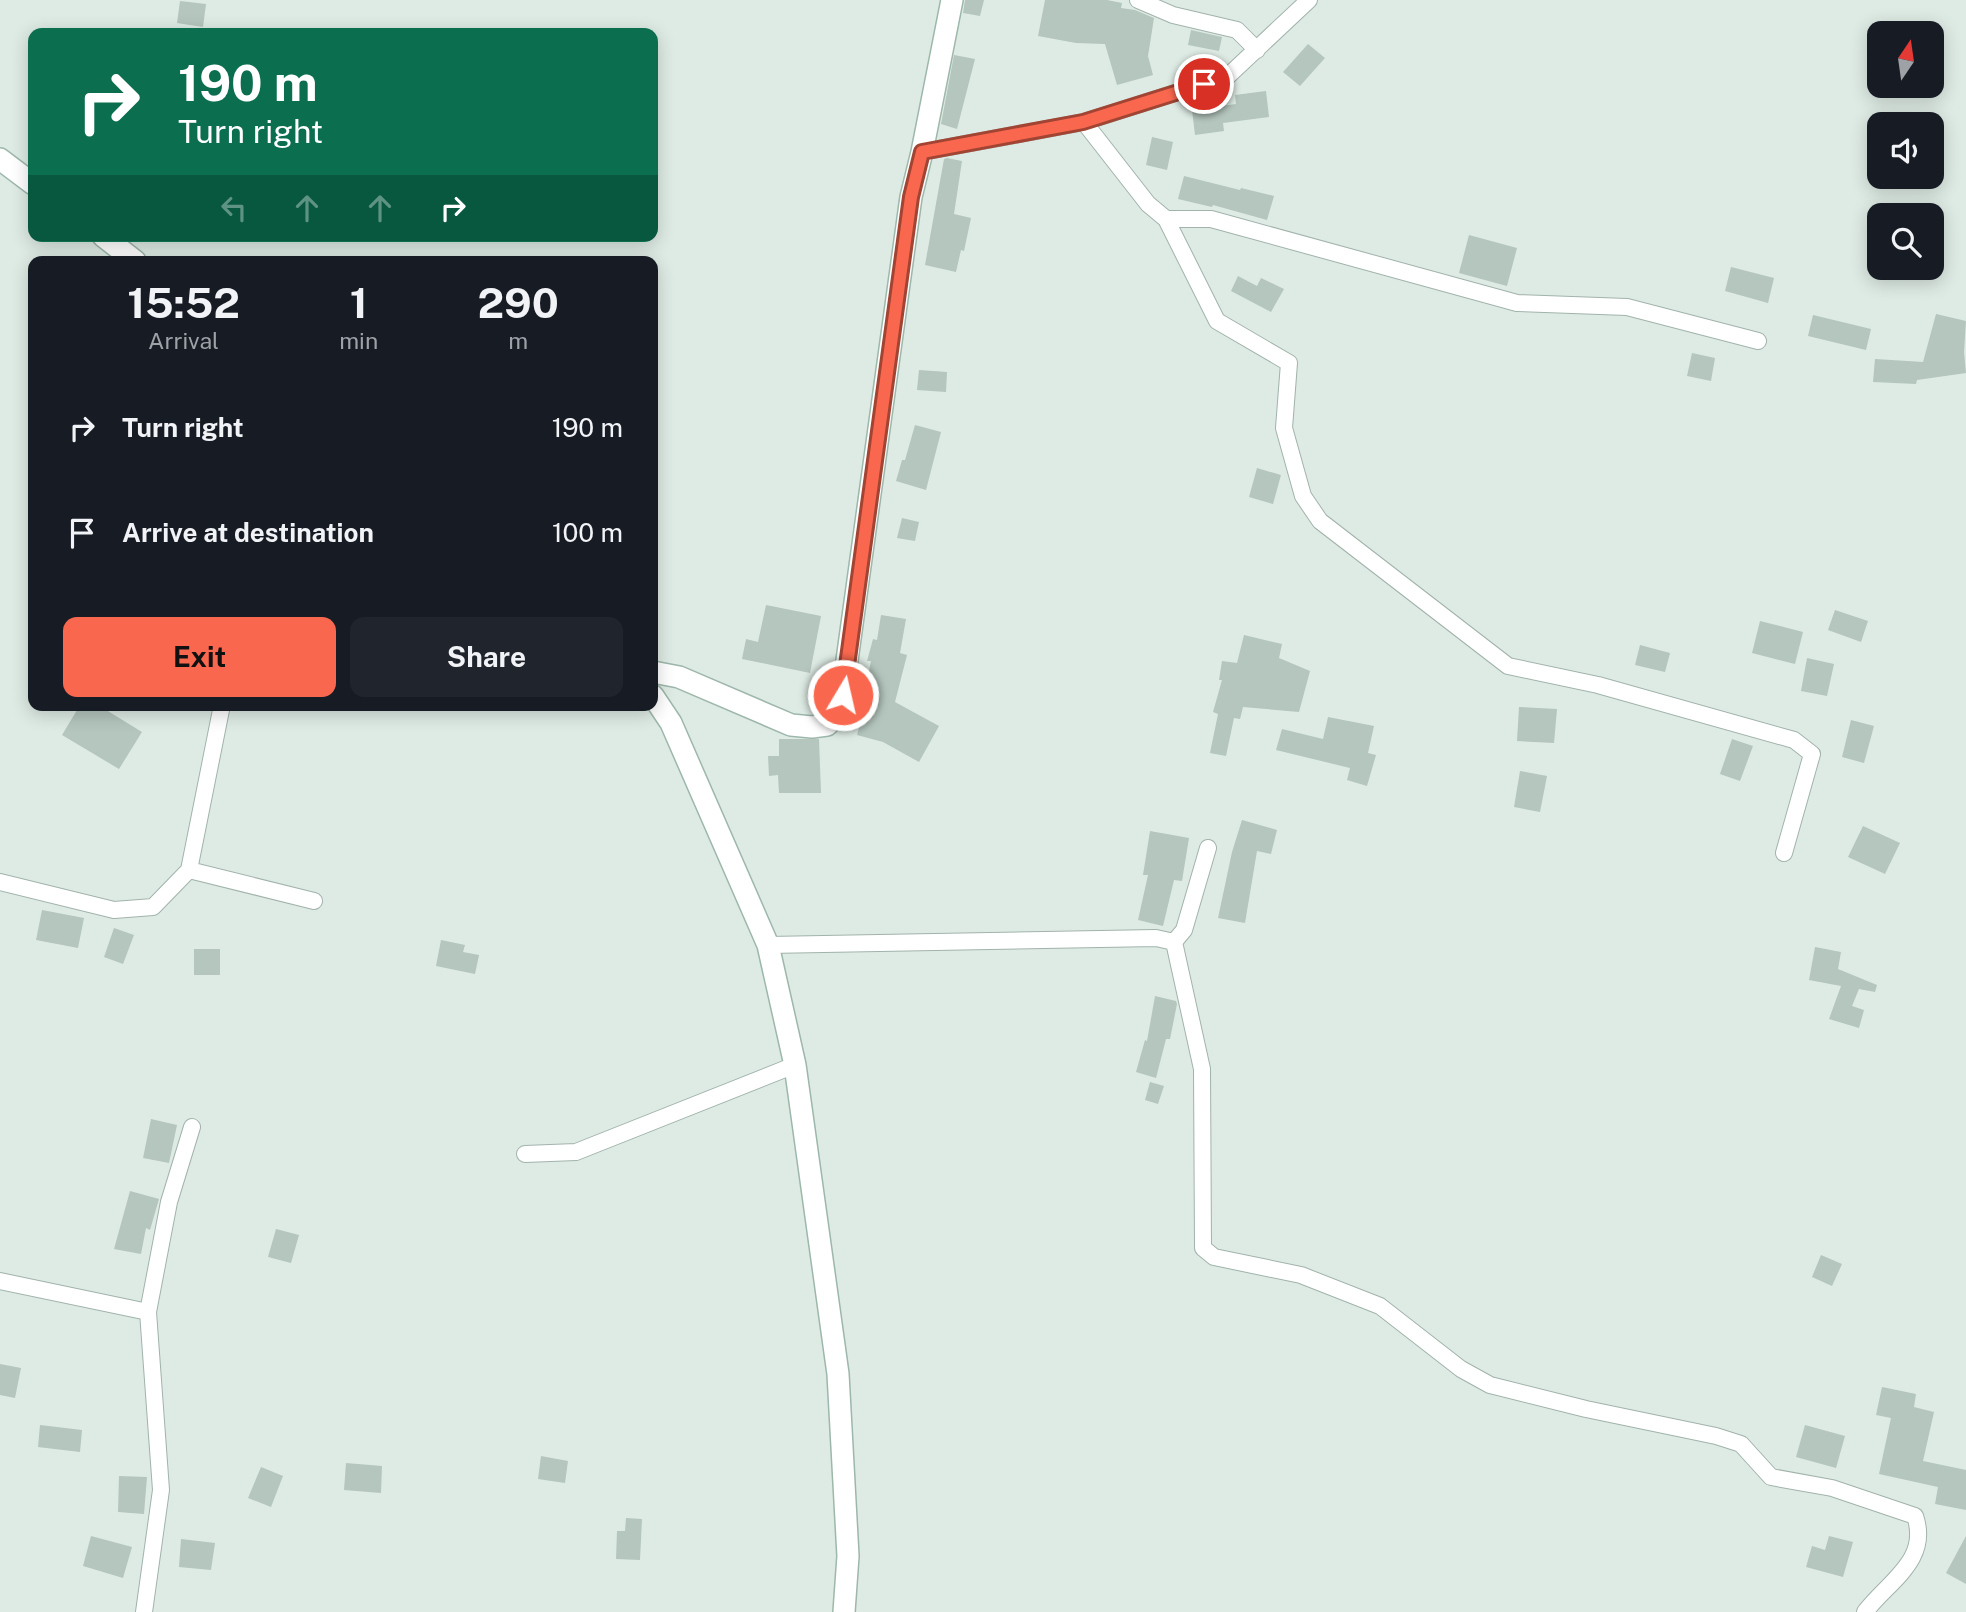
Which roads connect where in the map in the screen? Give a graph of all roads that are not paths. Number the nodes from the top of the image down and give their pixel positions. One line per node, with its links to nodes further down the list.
1 (952, 0): 6 (main road)
2 (1138, 0): 4 (street)
3 (1309, 0): 4 (street)
4 (1257, 50): 5 (street)
5 (1083, 122): 6 (street); 9 (street)
6 (922, 152): 13 (main road)
7 (0, 159): 8 (main road)
8 (28, 180)
9 (1166, 219): 12 (street); 17 (street)
10 (111, 242): 11 (main road)
11 (129, 256)
12 (1758, 341)
13 (658, 672)
14 (658, 704): 22 (main road)
15 (221, 711): 18 (street)
16 (1208, 848): 21 (street)
17 (1784, 853)
18 (189, 870): 19 (street); 20 (street)
19 (0, 882)
20 (314, 901)
21 (1174, 942): 22 (street); 30 (street)
22 (768, 945): 23 (main road)
23 (794, 1065): 25 (street); 29 (main road)
24 (192, 1127): 27 (street)
25 (525, 1154)
26 (0, 1280): 27 (street)
27 (148, 1312): 28 (street)
28 (144, 1612)
29 (844, 1612)
30 (1865, 1612)

